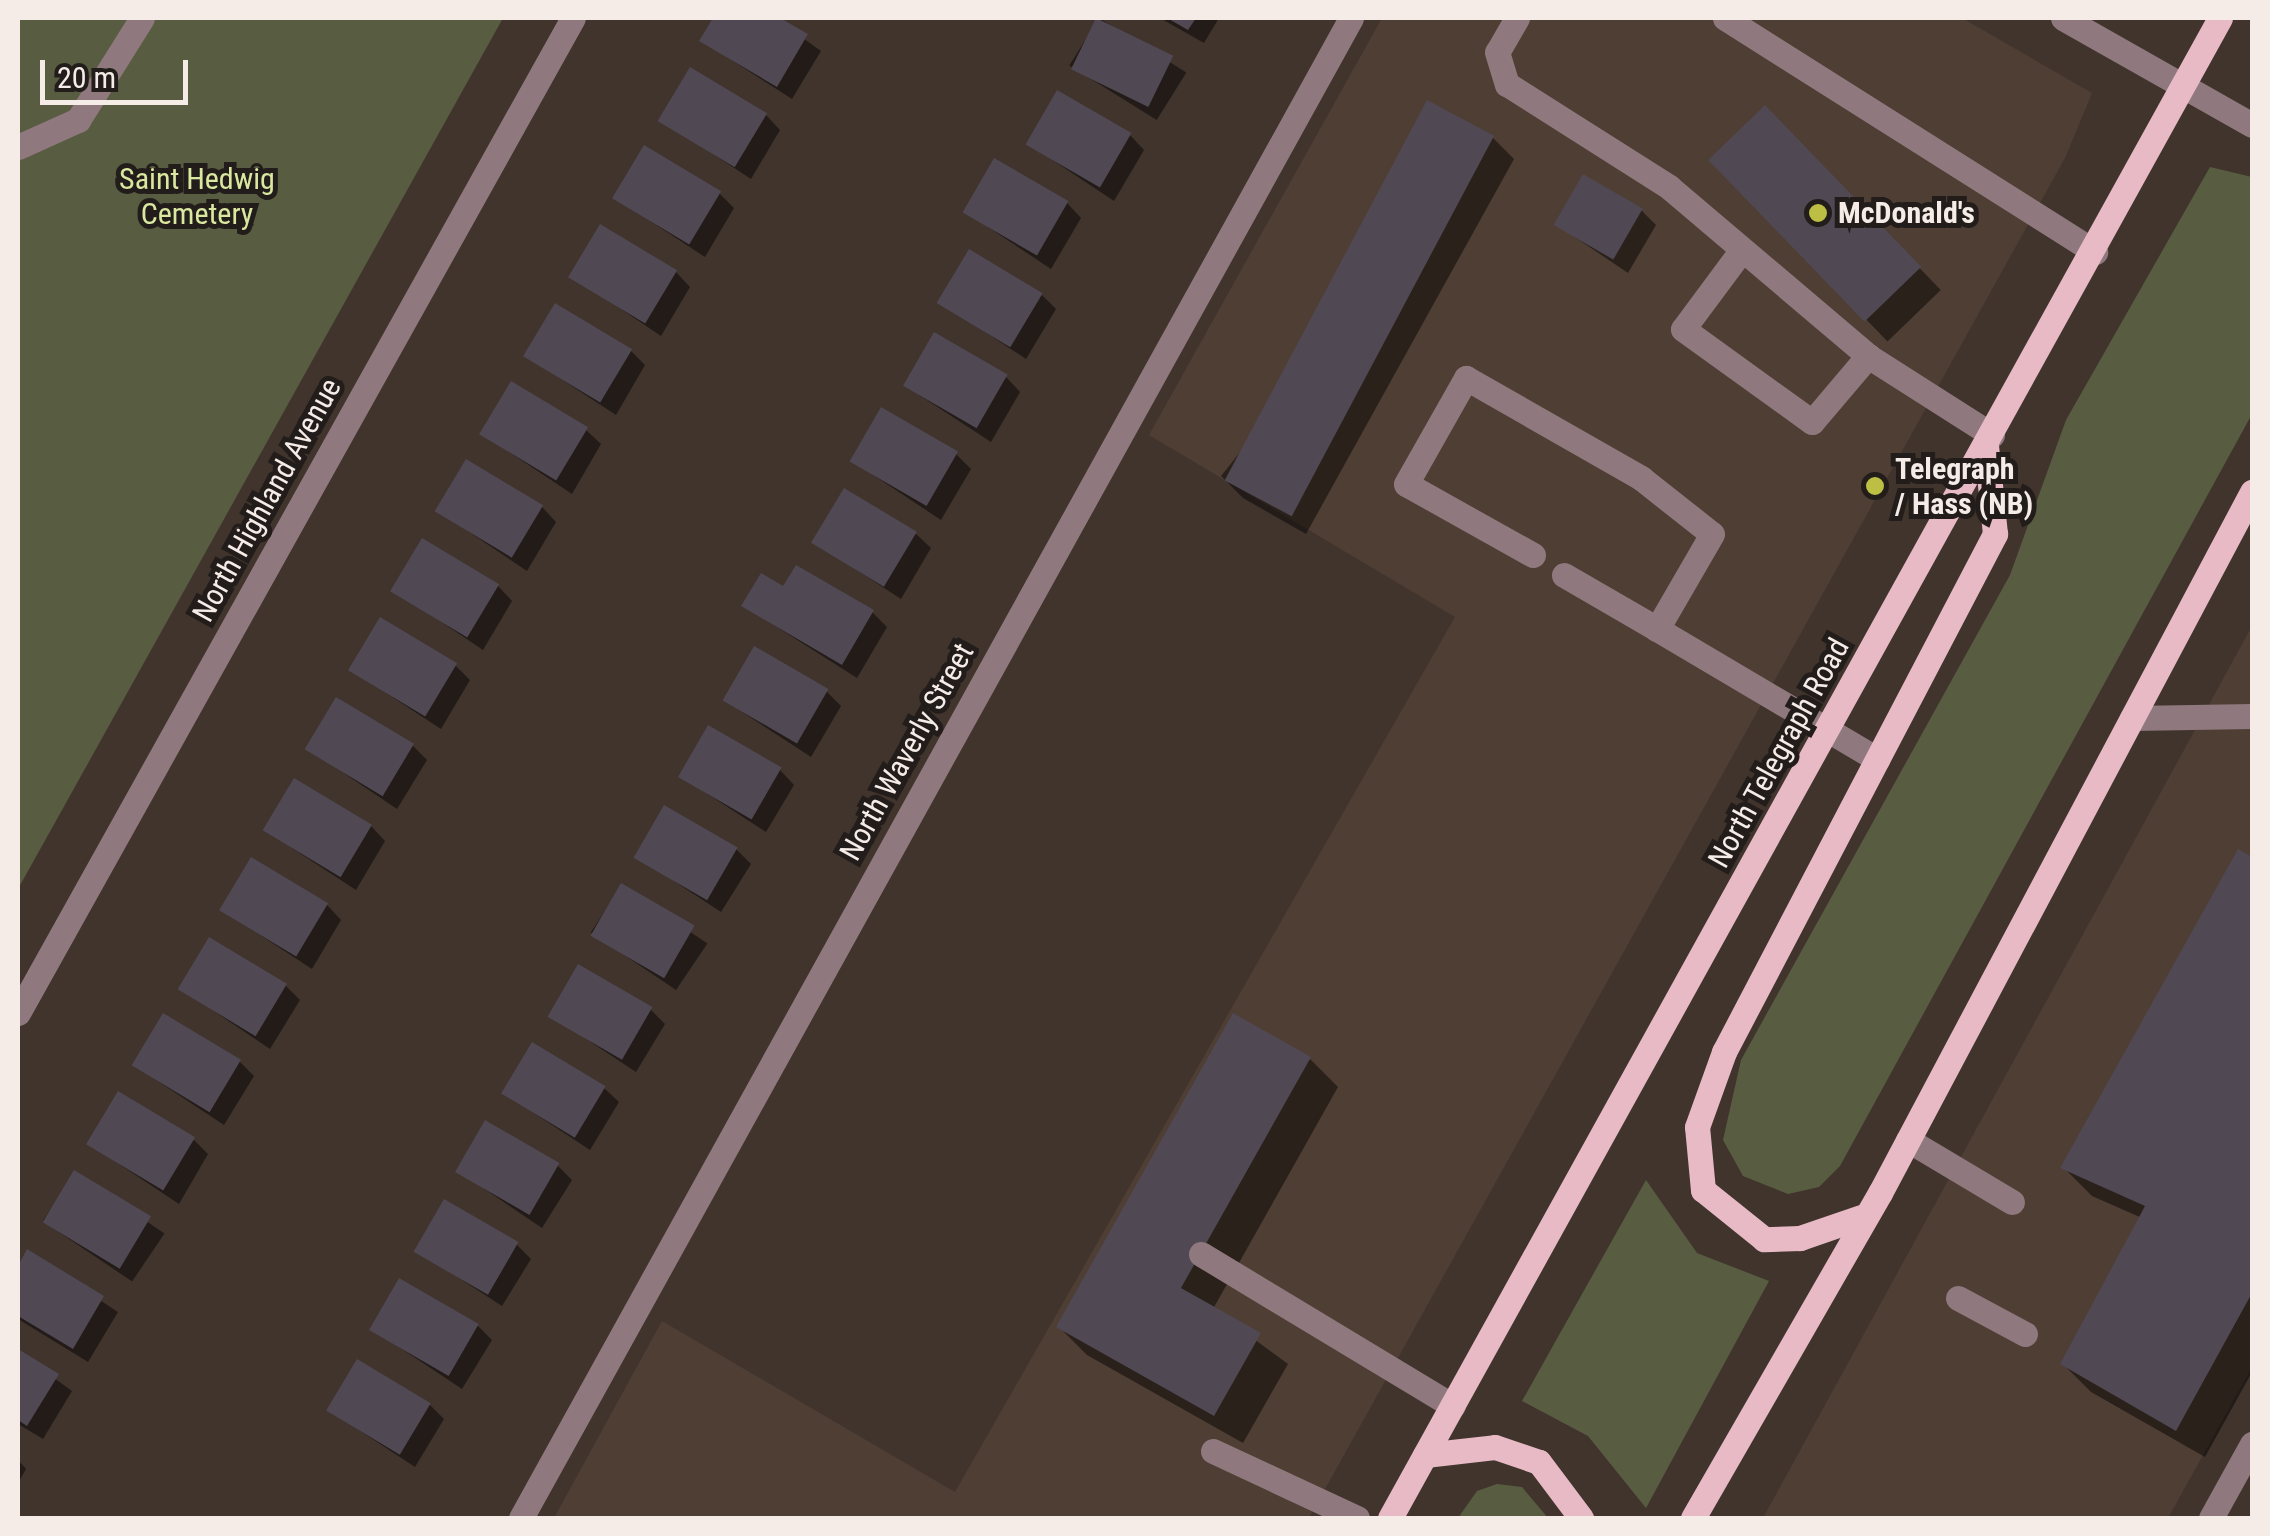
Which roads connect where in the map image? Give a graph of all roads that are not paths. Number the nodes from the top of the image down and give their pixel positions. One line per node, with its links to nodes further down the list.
1 (142, 18): 10 (street)
2 (572, 18): 23 (street, North Highland Avenue)
3 (1351, 18): 34 (street, North Waverly Street)
4 (1517, 18): 11 (street)
5 (1725, 18): 12 (street)
6 (2063, 18): 8 (street)
7 (2220, 18): 8 (main road, North Telegraph Road)
8 (2181, 88): 9 (street); 12 (main road, North Telegraph Road)
9 (2252, 125)
10 (19, 151)
11 (1741, 250): 13 (street); 13 (street)
12 (2095, 252): 14 (main road, North Telegraph Road)
13 (1868, 356): 14 (street)
14 (1989, 440): 21 (main road, North Telegraph Road); 22 (main road)
15 (2252, 492): 20 (main road)
16 (1533, 555): 18 (street)
17 (1564, 575): 18 (street)
18 (1657, 629): 21 (street)
19 (2252, 716): 20 (street)
20 (2132, 718): 24 (main road)
21 (1828, 732): 22 (street); 30 (main road, North Telegraph Road)
22 (1877, 759): 26 (main road)
23 (18, 1014)
24 (1908, 1140): 25 (street); 26 (main road)
25 (2012, 1202)
26 (1861, 1217): 38 (main road)
27 (1200, 1254): 30 (street)
28 (1958, 1298): 29 (street)
29 (2025, 1334)
30 (1452, 1406): 33 (main road, North Telegraph Road)
31 (2252, 1444): 39 (street)
32 (1213, 1451): 35 (street)
33 (1425, 1455): 36 (main road, North Telegraph Road); 37 (main road)
34 (520, 1518)
35 (1357, 1518)
36 (1390, 1518)
37 (1581, 1518)
38 (1693, 1518)
39 (2211, 1518)

